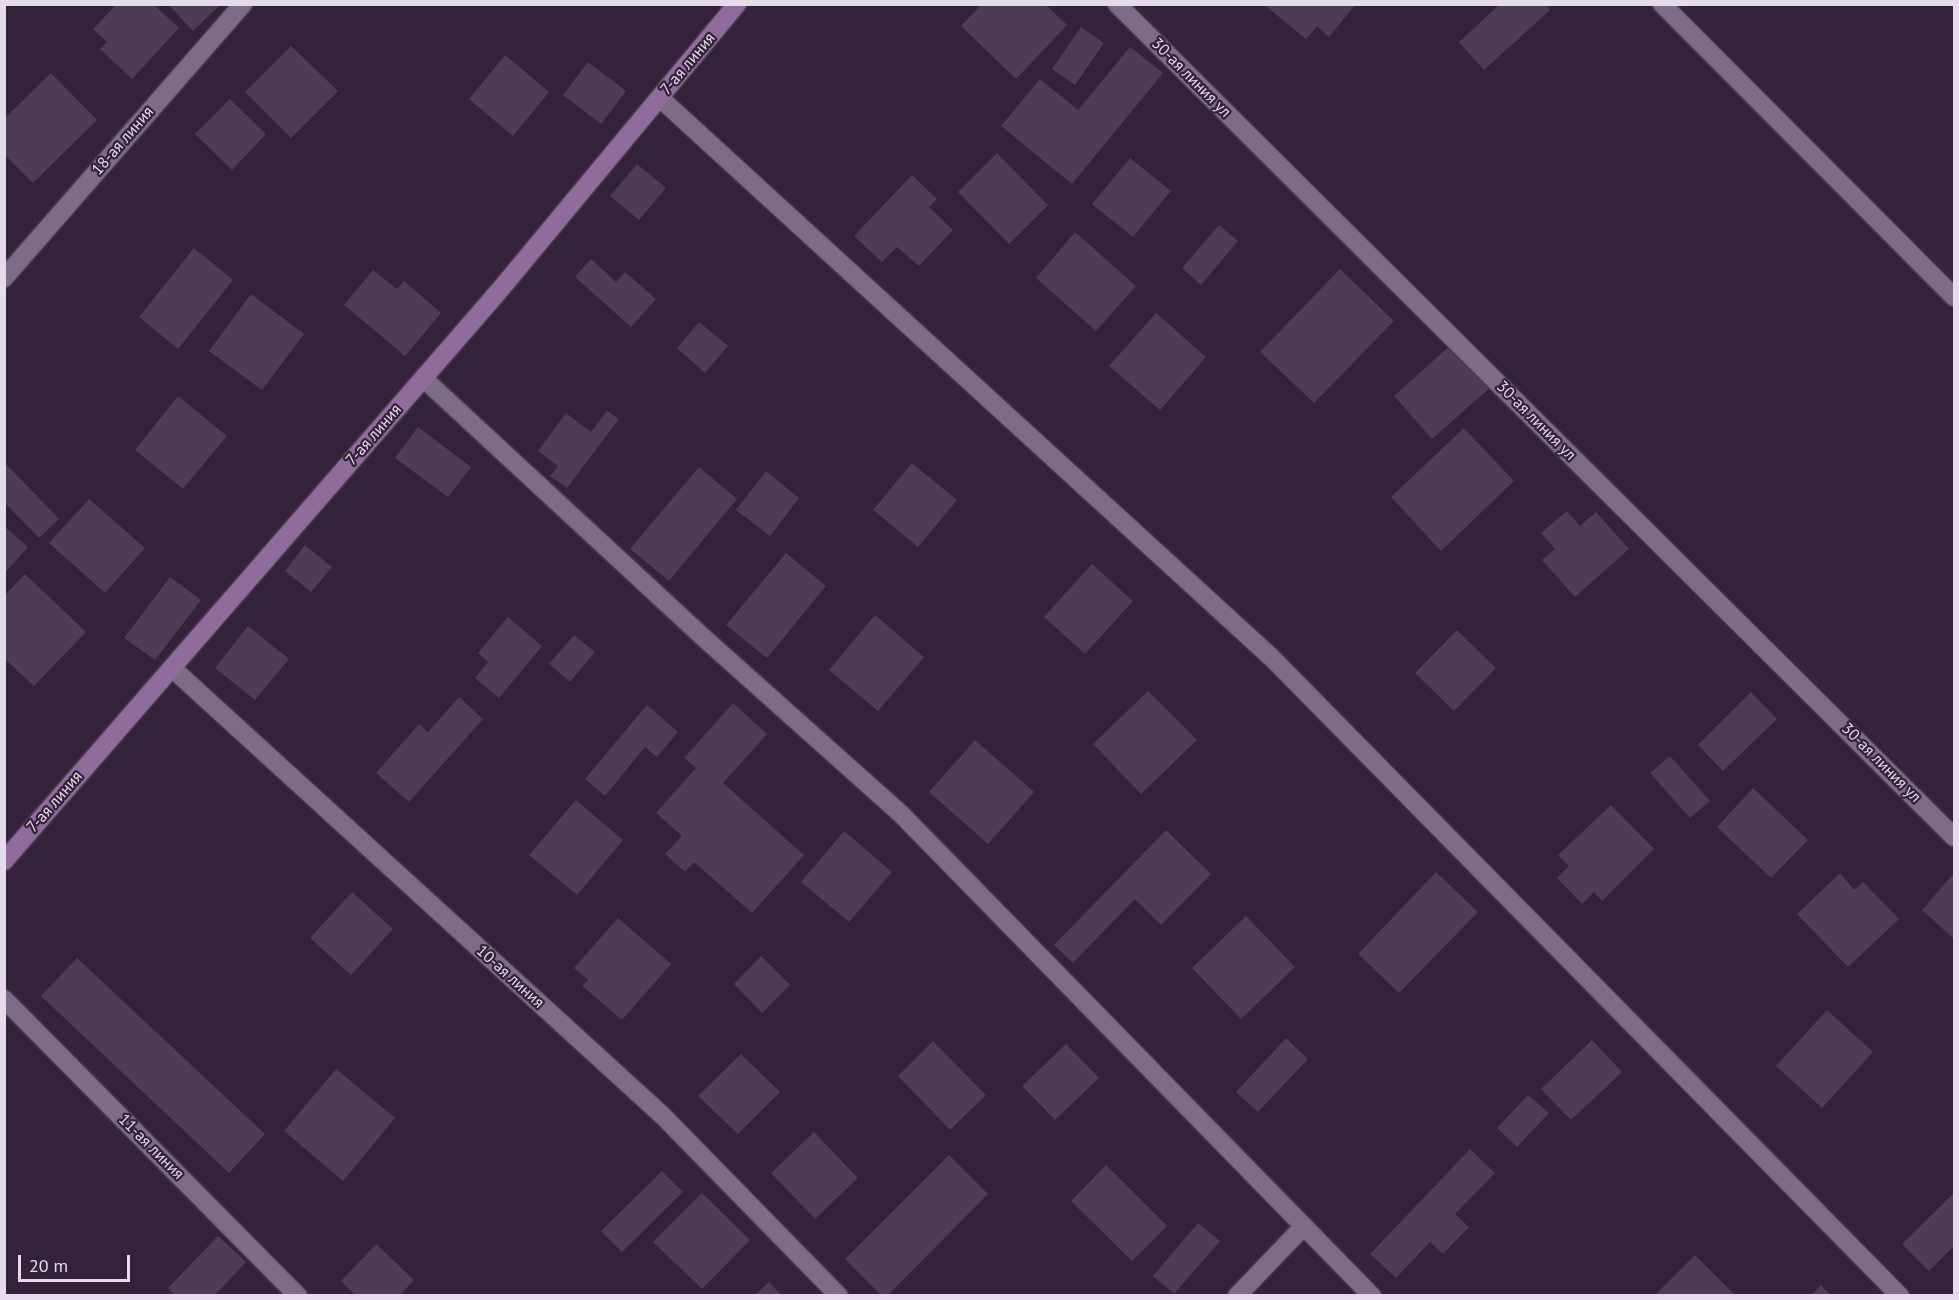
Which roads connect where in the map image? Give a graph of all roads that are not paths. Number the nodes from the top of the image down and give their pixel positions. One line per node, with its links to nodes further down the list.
1 (243, 4): 6 (street, 18-ая линия)
2 (737, 4): 5 (street, 7-ая линия)
3 (1117, 4): 10 (street, 30-ая линия ул)
4 (1662, 4): 7 (street)
5 (660, 98): 8 (street, 7-ая линия); 18 (street)
6 (4, 278)
7 (1954, 297)
8 (423, 378): 9 (street, 7-ая линия); 13 (street)
9 (172, 668): 11 (street, 7-ая линия); 15 (street, 10-ая линия)
10 (1954, 837)
11 (4, 861)
12 (4, 999): 14 (street, 11-ая линия)
13 (1304, 1226): 16 (street); 17 (street)
14 (298, 1296)
15 (839, 1296)
16 (1237, 1296)
17 (1372, 1296)
18 (1900, 1296)

